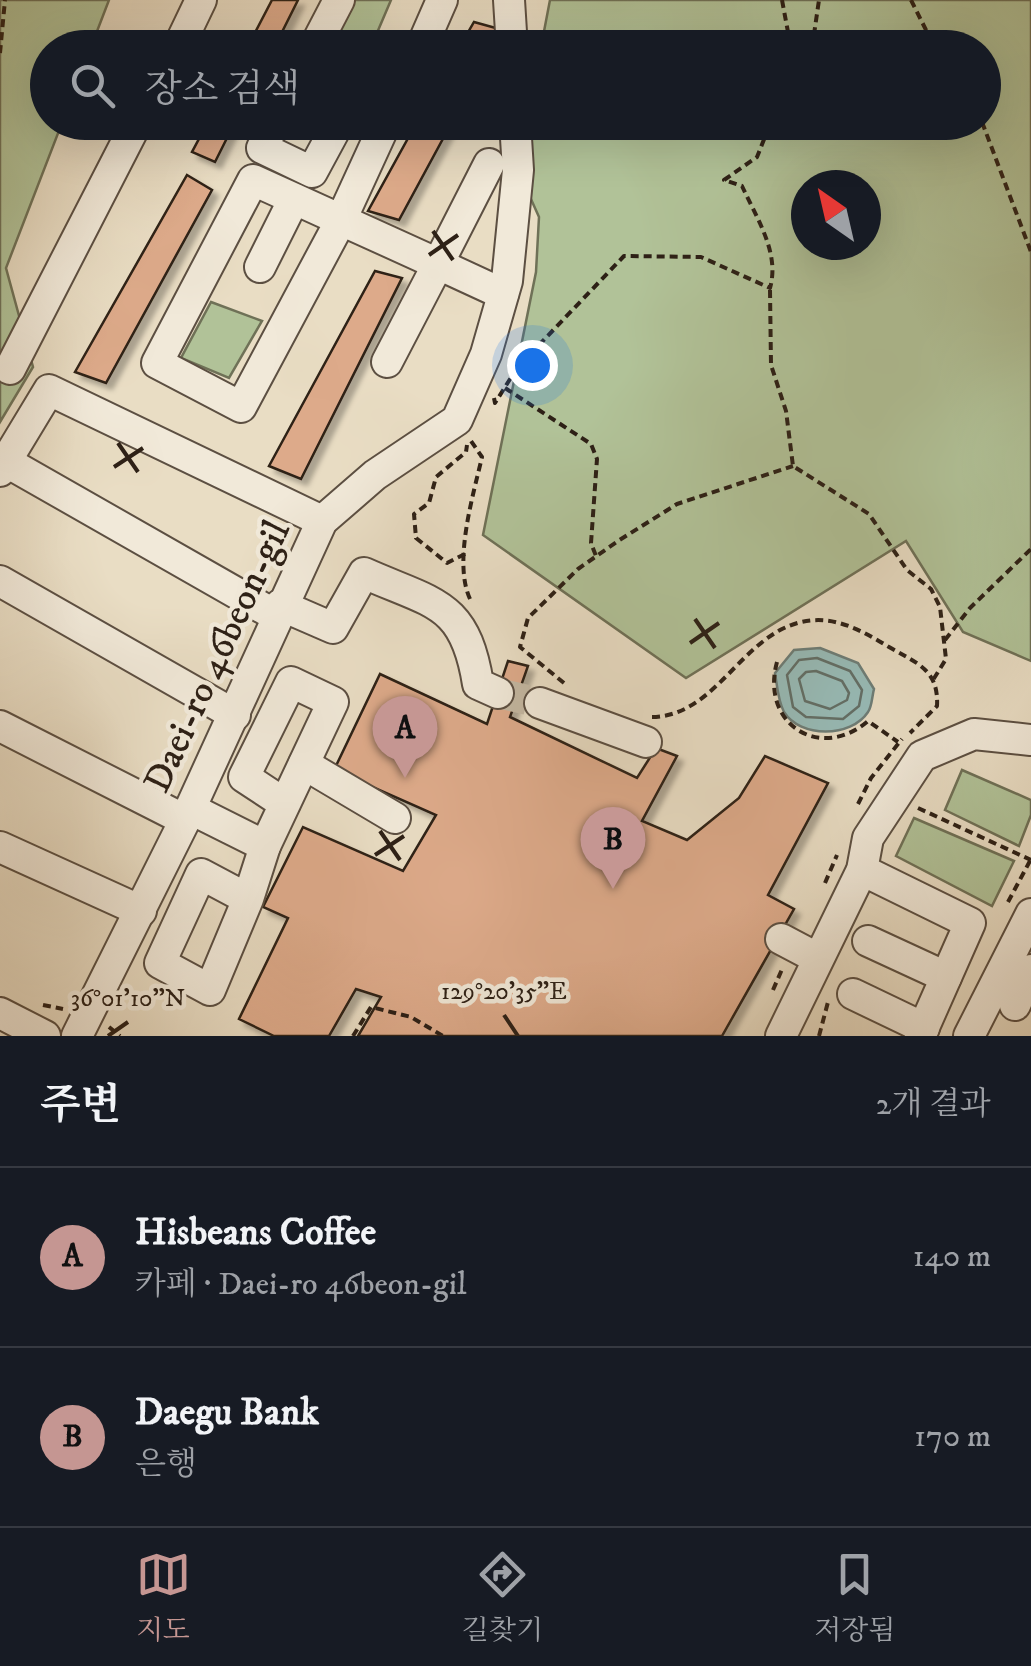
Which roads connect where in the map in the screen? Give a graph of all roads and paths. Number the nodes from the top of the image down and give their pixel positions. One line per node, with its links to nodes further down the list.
1 (5, 0): 16 (path)
2 (201, 0): 9 (street)
3 (338, 0): 10 (street)
4 (442, 0): 11 (street)
5 (509, 0): 12 (street)
6 (782, 0): 13 (path)
7 (818, 0): 14 (path)
8 (911, 0): 15 (path)
9 (187, 30)
10 (323, 30)
11 (428, 30)
12 (511, 30)
13 (788, 30)
14 (814, 30)
15 (926, 30)
16 (0, 53)
17 (128, 140): 34 (street)
18 (266, 140): 19 (street)
19 (329, 140)
20 (378, 140): 26 (street)
21 (517, 140): 31 (street)
22 (764, 140): 30 (path)
23 (989, 140): 27 (path)
24 (489, 164): 28 (street)
25 (294, 199): 26 (street); 26 (street); 29 (street)
26 (342, 220): 28 (street)
27 (1031, 252)
28 (438, 264): 31 (street); 33 (street)
29 (260, 267)
30 (770, 288): 35 (path); 38 (path)
31 (503, 294): 32 (street)
32 (486, 354): 35 (path); 36 (street)
33 (387, 362)
34 (10, 369)
35 (504, 388): 42 (path)
36 (463, 429): 39 (street, Daei-ro 46beon-gil); 41 (path); 41 (path)
37 (2, 466): 39 (street); 45 (street)
38 (793, 466): 42 (path); 46 (path)
39 (322, 521): 45 (street, Daei-ro 46beon-gil)
40 (1031, 549): 46 (path)
41 (465, 554): 44 (path)
42 (596, 556): 49 (path)
43 (0, 581): 52 (street)
44 (470, 601)
45 (278, 610): 50 (street); 52 (street, Daei-ro 46beon-gil)
46 (944, 642): 48 (path)
47 (777, 662): 57 (path)
48 (933, 680): 53 (path); 55 (path)
49 (576, 692)
50 (498, 693)
51 (540, 703): 55 (street)
52 (235, 715): 61 (street, Daei-ro 46beon-gil)
53 (930, 716)
54 (0, 726): 61 (street)
55 (646, 730)
56 (1031, 740): 59 (street)
57 (898, 742)
58 (304, 764): 60 (street); 60 (street); 62 (street)
59 (896, 797): 65 (path); 66 (street)
60 (285, 804): 63 (street)
61 (188, 814): 63 (street); 68 (street, Daei-ro 46beon-gil)
62 (394, 818)
63 (265, 846): 67 (street)
64 (0, 848): 68 (street)
65 (1031, 860)
66 (862, 870): 72 (street); 74 (street)
67 (248, 899)
68 (141, 912): 78 (street, Daei-ro 46beon-gil)
69 (1031, 914): 85 (street)
70 (781, 940): 72 (street)
71 (868, 941): 74 (street)
72 (817, 958): 84 (street)
73 (1031, 970): 76 (street)
74 (946, 978): 79 (street)
75 (853, 994): 79 (street)
76 (1015, 1005)
77 (0, 1013): 80 (street)
78 (92, 1030): 81 (path)
79 (922, 1032)
80 (44, 1036)
81 (120, 1036)
82 (352, 1036): 83 (path)
83 (443, 1036)
84 (781, 1036)
85 (969, 1036)

